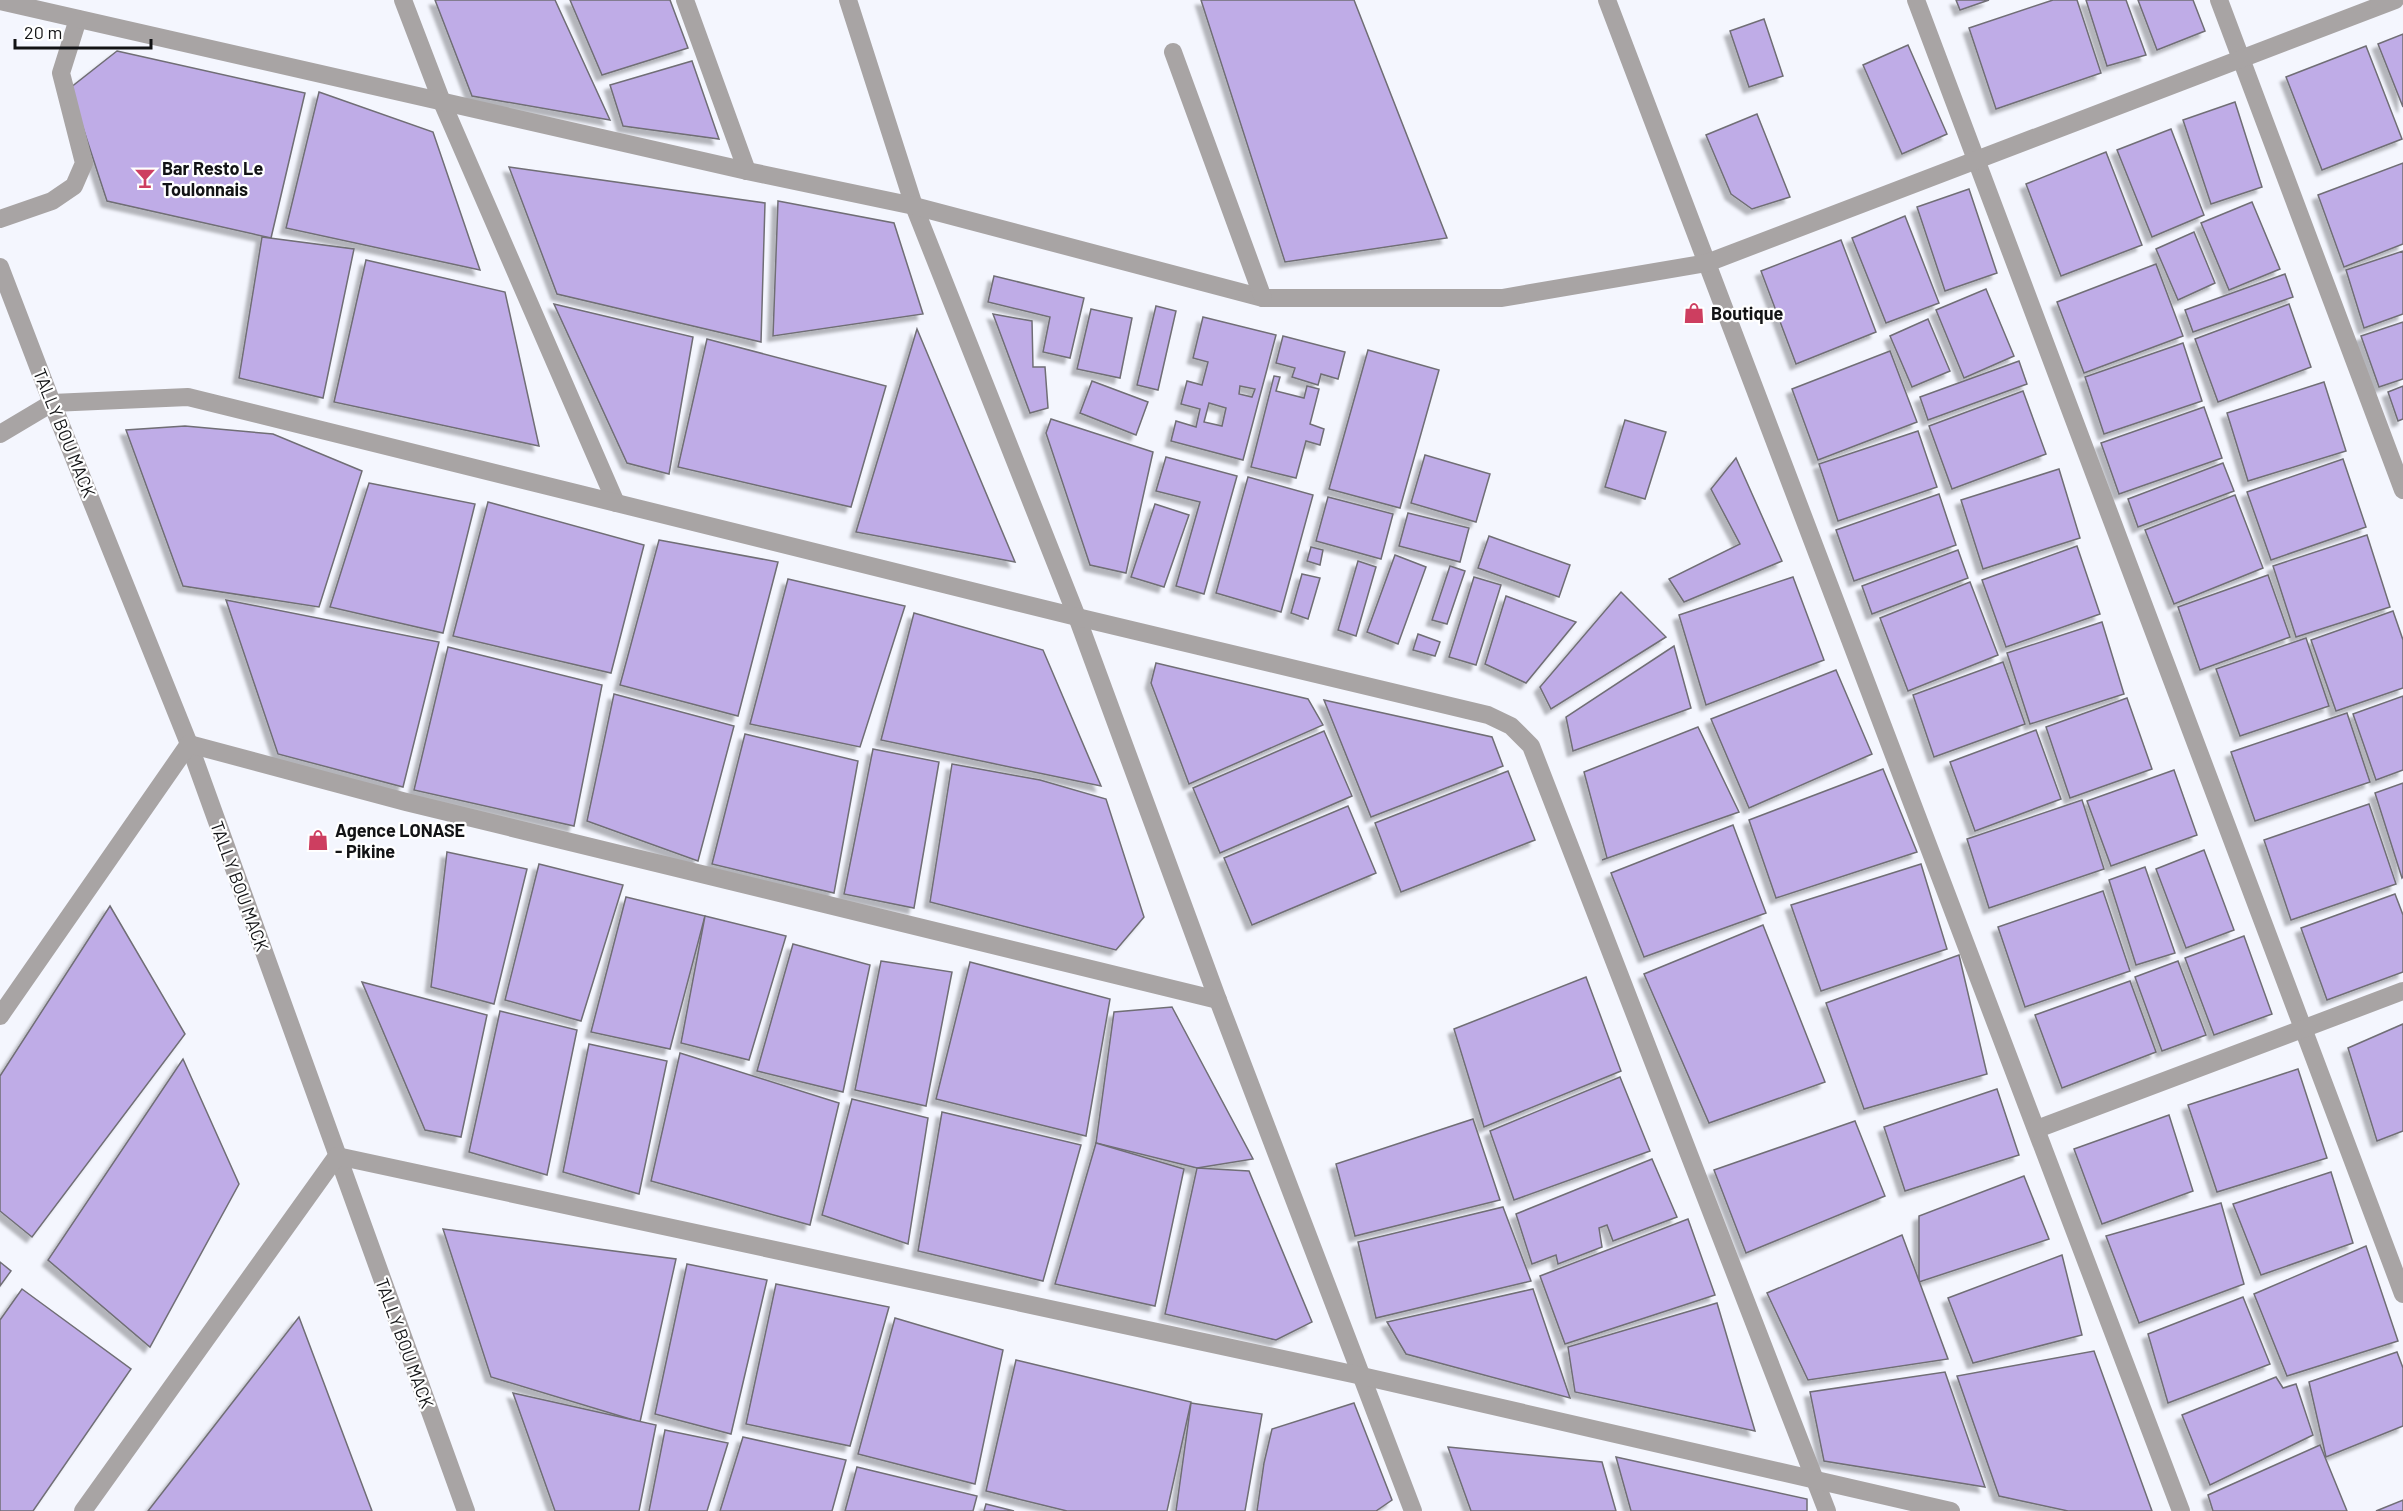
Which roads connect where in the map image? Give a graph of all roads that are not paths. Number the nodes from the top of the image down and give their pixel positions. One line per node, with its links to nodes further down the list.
1 (403, 0): 12 (street)
2 (685, 0): 14 (street)
3 (848, 0): 15 (street)
4 (1607, 0): 17 (street)
5 (1916, 0): 13 (street)
6 (2219, 0): 11 (street)
7 (2395, 0): 11 (street)
8 (0, 1): 9 (street)
9 (78, 19): 12 (street); 16 (street)
10 (1173, 52): 19 (street)
11 (2242, 60): 13 (street); 22 (street)
12 (442, 102): 14 (street); 23 (street)
13 (1976, 160): 17 (street); 29 (street)
14 (747, 171): 15 (street)
15 (914, 206): 19 (street); 24 (street)
16 (0, 219)
17 (1707, 263): 19 (street); 30 (street)
18 (0, 267): 20 (street, TALLY BOU MACK)
19 (1263, 298)
20 (52, 403): 21 (street); 23 (street); 25 (street, TALLY BOU MACK)
21 (0, 434)
22 (2403, 490)
23 (616, 503): 24 (street)
24 (1077, 617): 27 (street); 34 (street)
25 (189, 744): 27 (street); 28 (street); 31 (street, TALLY BOU MACK)
26 (2403, 990): 29 (street)
27 (1218, 1000): 33 (street)
28 (0, 1016)
29 (2303, 1029): 30 (street); 32 (street)
30 (2037, 1129): 40 (street)
31 (337, 1156): 33 (street); 35 (street); 36 (street, TALLY BOU MACK)
32 (2403, 1294)
33 (1362, 1376): 34 (street); 37 (street)
34 (1816, 1481): 38 (street); 39 (street)
35 (83, 1511)
36 (466, 1511)
37 (1413, 1511)
38 (1827, 1511)
39 (1951, 1511)
40 (2181, 1511)

